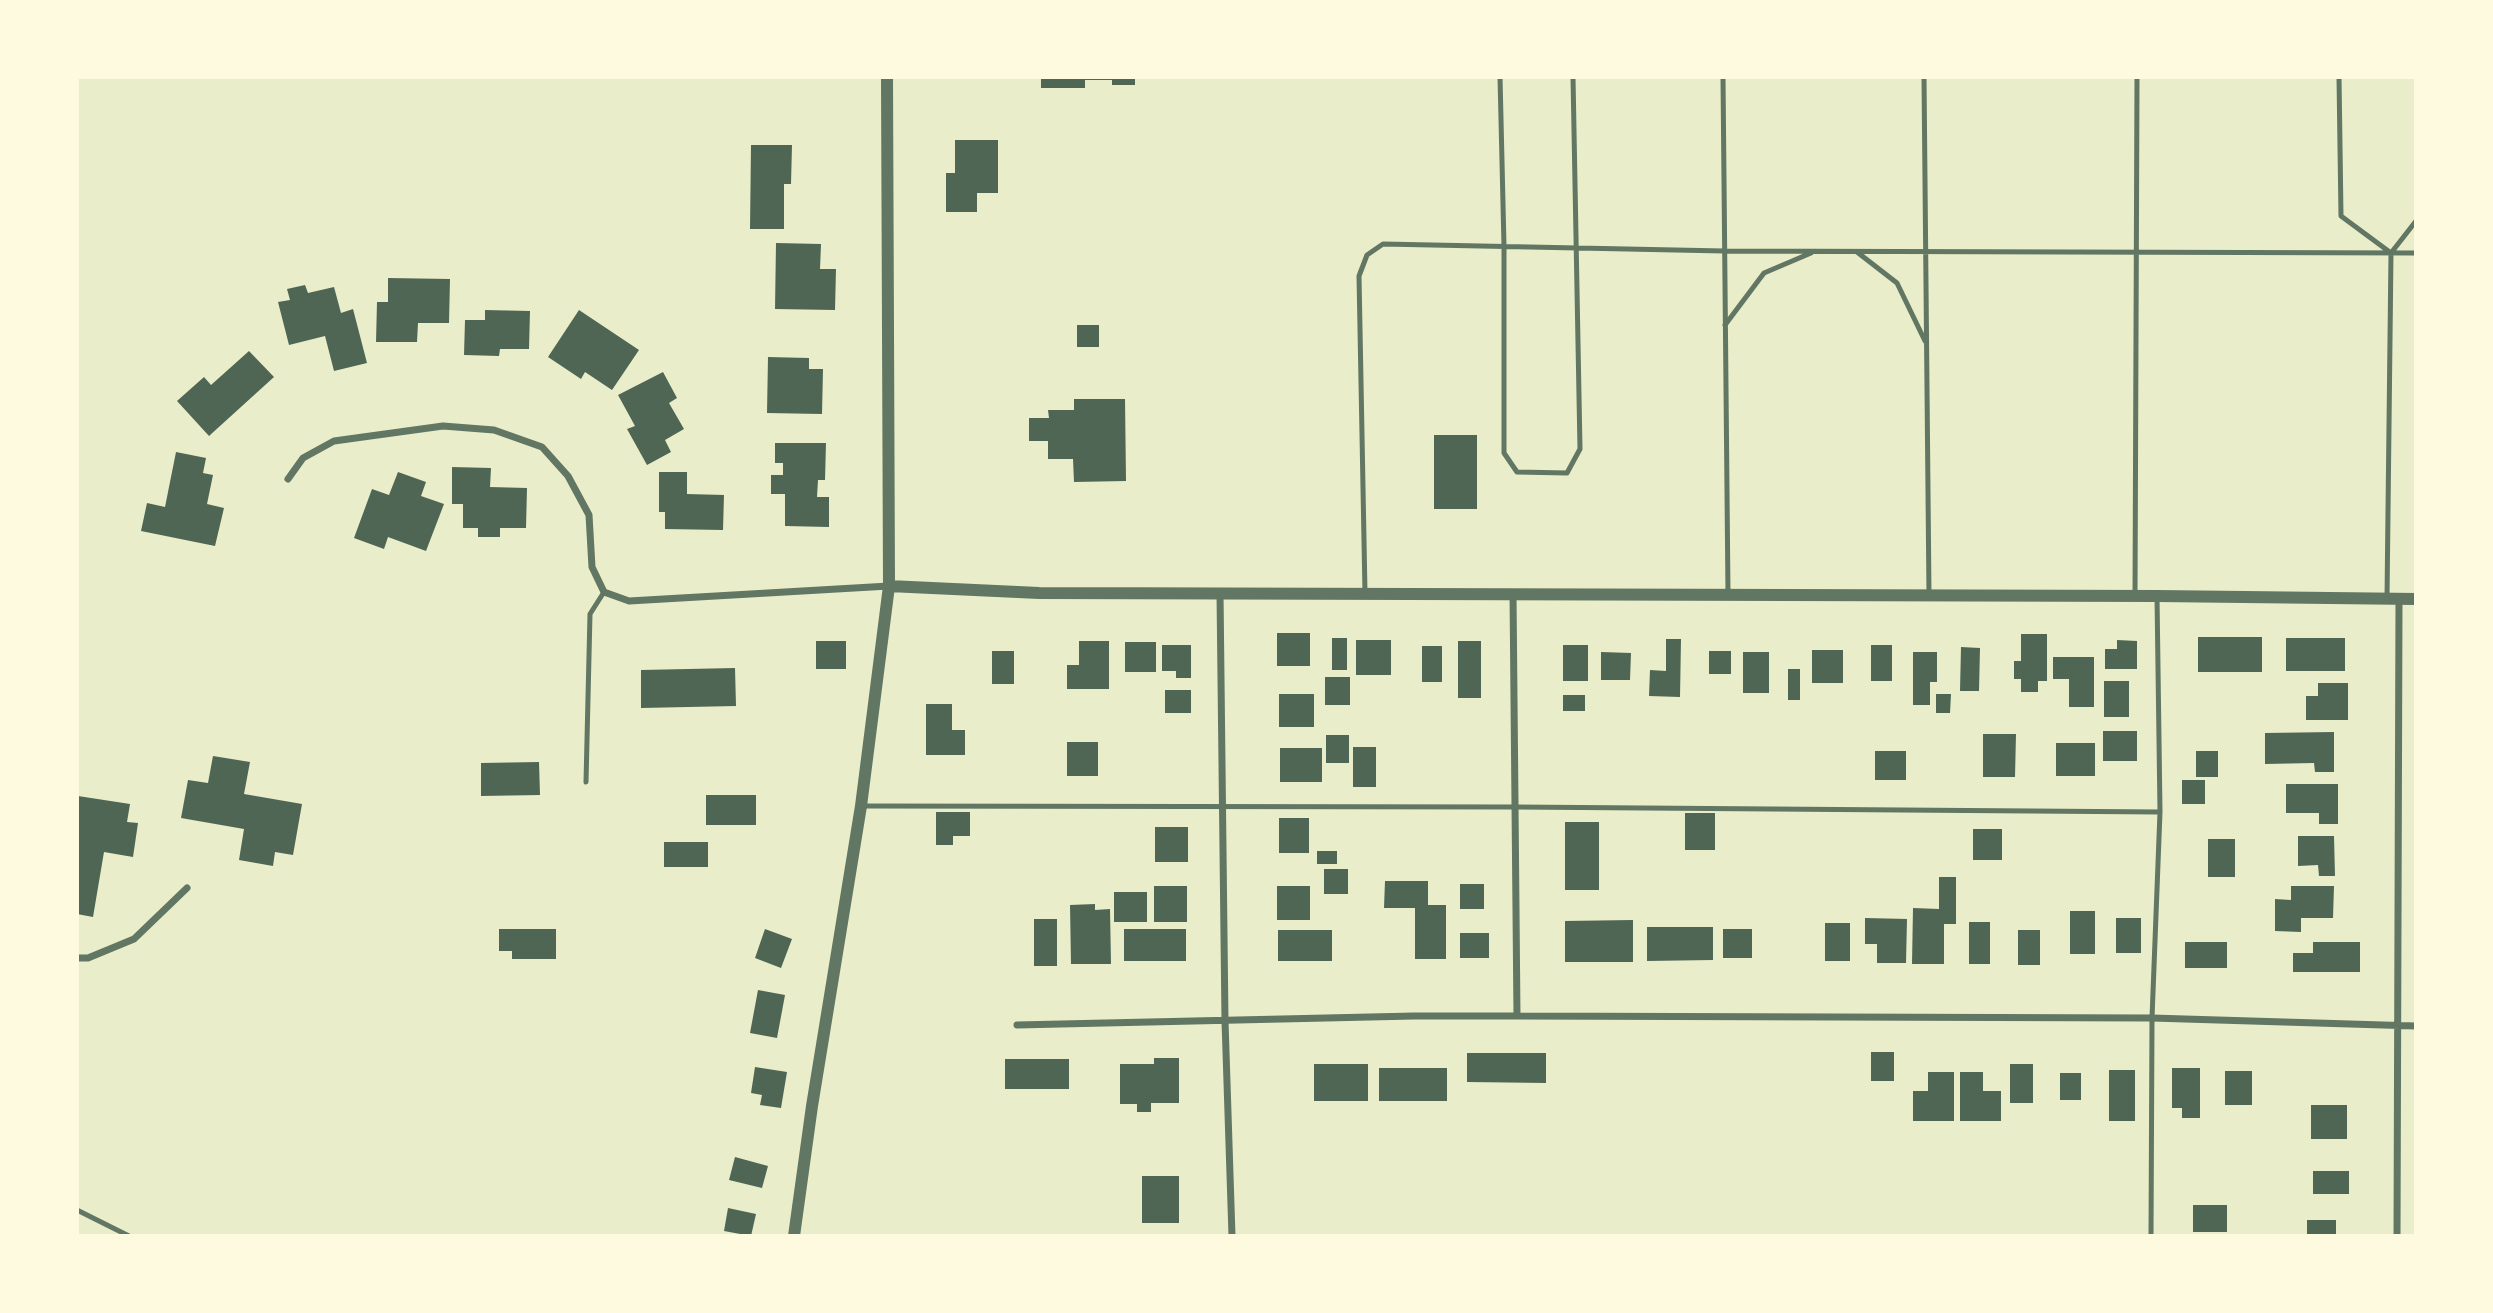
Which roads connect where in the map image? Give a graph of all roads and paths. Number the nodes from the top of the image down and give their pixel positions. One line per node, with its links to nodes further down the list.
1 (887, 77): 21 (street)
2 (1500, 77): 9 (lane)
3 (1573, 77): 10 (lane)
4 (1723, 77): 11 (lane)
5 (1924, 77): 14 (lane)
6 (2137, 77): 15 (lane)
7 (2339, 77): 16 (lane)
8 (2416, 221): 16 (lane)
9 (1504, 246): 10 (lane); 10 (lane); 24 (lane)
10 (1576, 249): 11 (lane)
11 (1724, 251): 12 (lane); 18 (lane)
12 (1814, 251): 13 (lane); 18 (lane)
13 (1857, 252): 14 (lane); 19 (lane)
14 (1925, 252): 15 (lane); 19 (lane)
15 (2137, 253): 16 (lane); 28 (lane)
16 (2392, 253): 17 (lane); 30 (lane)
17 (2416, 253)
18 (1725, 325): 26 (lane)
19 (1926, 344): 27 (lane)
20 (288, 478): 22 (street)
21 (889, 586): 22 (street); 23 (street); 33 (street)
22 (604, 592): 32 (lane)
23 (1220, 593): 24 (street); 34 (street)
24 (1365, 593): 25 (street)
25 (1513, 593): 26 (street); 35 (street)
26 (1728, 594): 27 (street)
27 (1929, 595): 28 (street)
28 (2135, 596): 29 (street)
29 (2157, 596): 30 (street); 36 (lane)
30 (2393, 599): 31 (street); 43 (street)
31 (2416, 599)
32 (586, 782)
33 (860, 806): 34 (lane); 47 (street)
34 (1222, 806): 35 (lane); 41 (street)
35 (1515, 807): 36 (lane); 39 (street)
36 (2160, 812): 40 (lane)
37 (187, 888): 38 (street)
38 (77, 958)
39 (1517, 1016): 40 (street); 41 (street)
40 (2152, 1018): 43 (street); 49 (lane)
41 (1224, 1020): 42 (street); 48 (street)
42 (1017, 1025)
43 (2399, 1026): 44 (street); 50 (street)
44 (2416, 1026)
45 (77, 1210): 46 (lane)
46 (129, 1236)
47 (794, 1236)
48 (1232, 1236)
49 (2151, 1236)
50 (2398, 1236)

